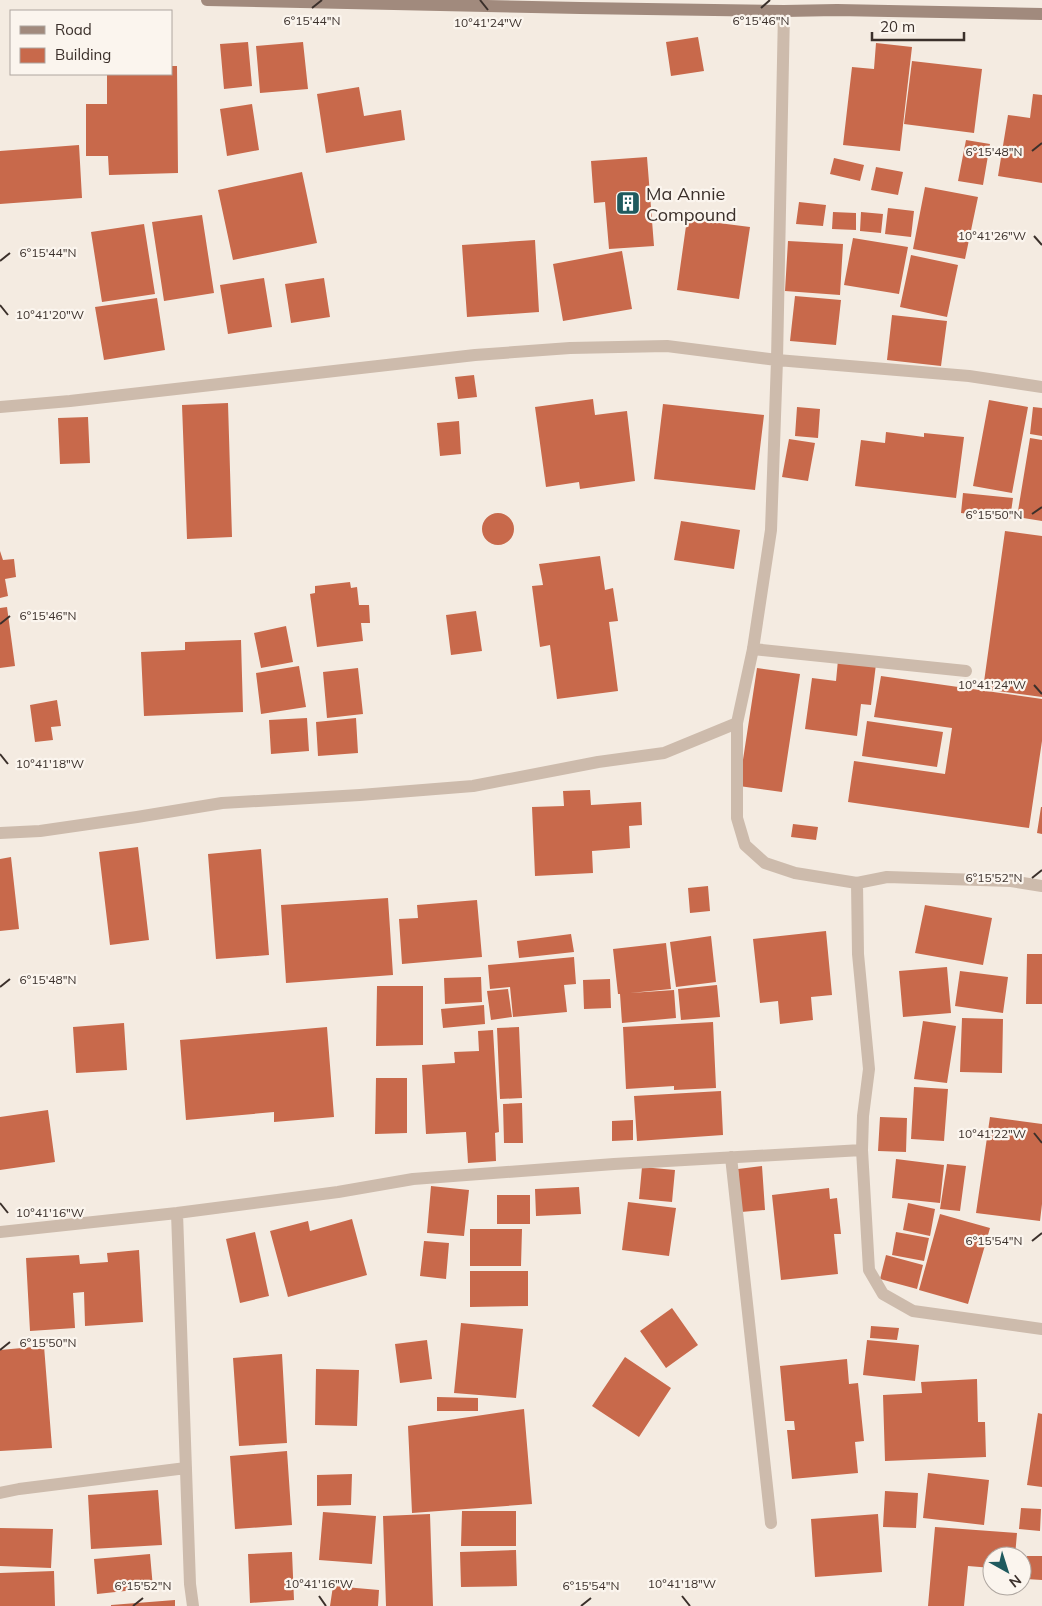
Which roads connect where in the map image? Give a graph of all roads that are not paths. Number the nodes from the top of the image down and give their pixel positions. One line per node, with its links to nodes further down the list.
1 (207, 0): 2 (street)
2 (580, 4): 4 (street)
3 (837, 5): 4 (street); 5 (street)
4 (784, 11): 6 (street)
5 (1042, 14)
6 (777, 360): 7 (street); 8 (street); 9 (street)
7 (1042, 387)
8 (0, 407)
9 (753, 649): 10 (street); 11 (street)
10 (966, 671)
11 (737, 723): 12 (street); 13 (street)
12 (0, 833)
13 (857, 883): 14 (street); 15 (street)
14 (1042, 886)
15 (862, 1150): 16 (street); 19 (street)
16 (731, 1157): 17 (street); 22 (street)
17 (177, 1212): 18 (street); 20 (street)
18 (0, 1232)
19 (1042, 1329)
20 (186, 1468): 21 (street); 23 (street)
21 (0, 1493)
22 (771, 1523)
23 (193, 1606)

